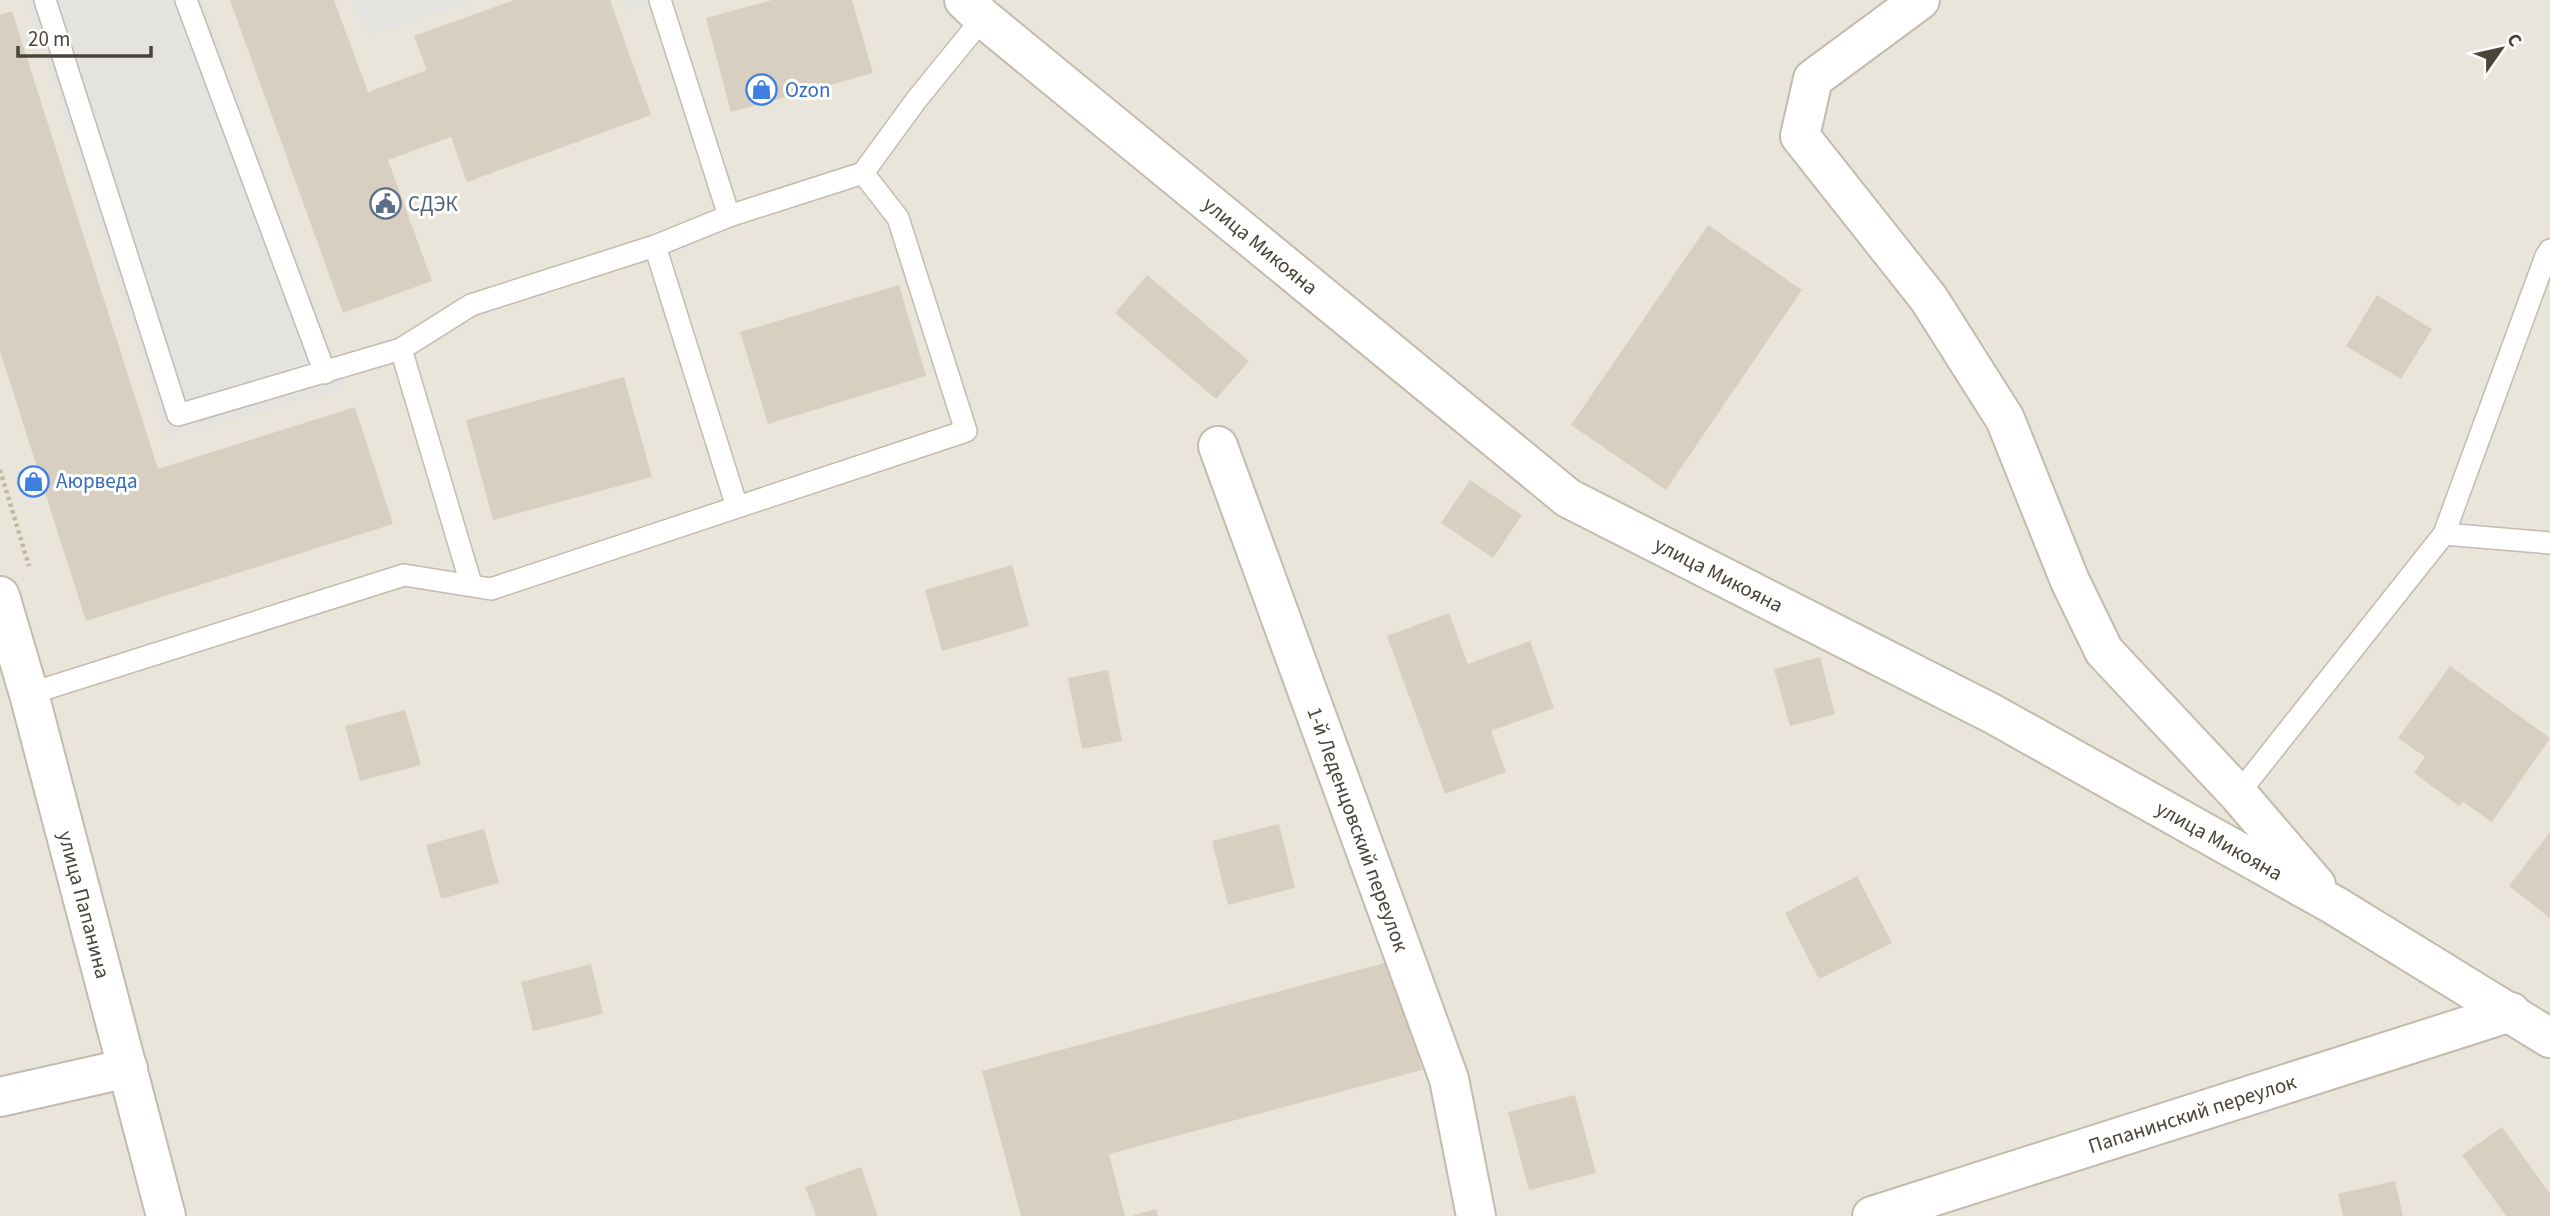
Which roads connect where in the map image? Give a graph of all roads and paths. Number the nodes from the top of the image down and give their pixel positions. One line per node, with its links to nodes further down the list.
1 (45, 0): 11 (lane)
2 (186, 0): 11 (lane)
3 (660, 0): 7 (lane)
4 (1920, 0): 19 (street)
5 (974, 9): 6 (lane); 20 (street, улица Микояна)
6 (863, 173): 7 (lane); 13 (lane)
7 (729, 216): 8 (lane)
8 (655, 246): 10 (lane); 13 (lane)
9 (2550, 250): 14 (lane)
10 (401, 349): 11 (lane); 16 (lane)
11 (325, 373)
12 (1218, 446): 26 (street, 1-й Леденцовский переулок)
13 (737, 507): 16 (lane)
14 (2444, 534): 15 (lane); 19 (lane)
15 (2550, 543)
16 (471, 584): 18 (lane)
17 (0, 596): 18 (street, улица Папанина)
18 (29, 694): 23 (street, улица Папанина)
19 (2238, 794): 20 (street)
20 (2334, 905): 21 (street, улица Микояна)
21 (2511, 1012): 22 (street, улица Микояна); 27 (street, Папанинский переулок)
22 (2550, 1038)
23 (128, 1068): 24 (street); 25 (street, улица Папанина)
24 (0, 1097)
25 (166, 1216)
26 (1476, 1216)
27 (1872, 1216)

